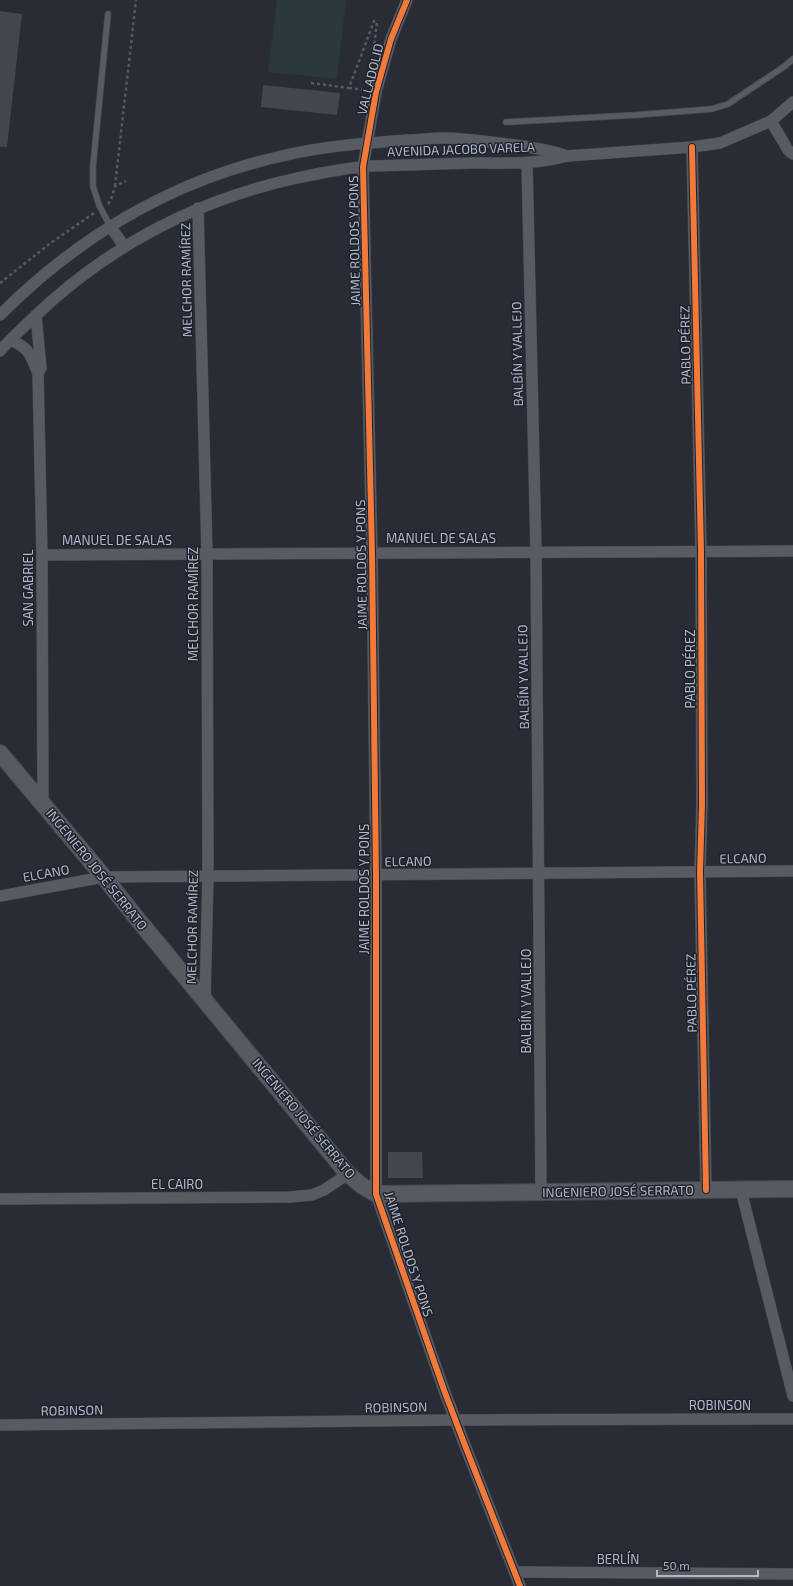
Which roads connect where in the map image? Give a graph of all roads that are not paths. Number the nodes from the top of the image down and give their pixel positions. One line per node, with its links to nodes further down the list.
1 (406, 0): 7 (street, VALLADOLID)
2 (108, 14): 14 (lane)
3 (793, 59): 6 (lane)
4 (793, 102): 5 (street, AVENIDA JACOBO VARELA)
5 (771, 121): 8 (street, AVENIDA JACOBO VARELA); 9 (street)
6 (506, 122)
7 (367, 143): 10 (street, AVENIDA JACOBO VARELA); 12 (street, VALLADOLID); 14 (street, AVENIDA JACOBO VARELA)
8 (692, 148): 10 (street, AVENIDA JACOBO VARELA); 21 (street, PABLO PÉREZ)
9 (793, 154)
10 (567, 156): 11 (street, AVENIDA JACOBO VARELA)
11 (527, 163): 12 (street, AVENIDA JACOBO VARELA); 23 (street, BALBÍN Y VALLEJO)
12 (363, 166): 13 (street, AVENIDA JACOBO VARELA); 24 (street, JAIME ROLDOS Y PONS)
13 (198, 208): 15 (street, AVENIDA JACOBO VARELA); 25 (street, MELCHOR RAMÍREZ)
14 (110, 226): 15 (street); 16 (street, AVENIDA JACOBO VARELA)
15 (124, 246): 17 (street, AVENIDA JACOBO VARELA)
16 (0, 315)
17 (36, 315): 18 (street, AVENIDA JACOBO VARELA); 20 (street, SAN GABRIEL)
18 (11, 340): 19 (street, AVENIDA JACOBO VARELA); 20 (street, SAN GABRIEL)
19 (0, 351)
20 (38, 373): 26 (street, SAN GABRIEL)
21 (701, 551): 22 (street, MANUEL DE SALAS); 23 (street, MANUEL DE SALAS); 30 (street, PABLO PÉREZ)
22 (793, 551)
23 (536, 552): 24 (street, MANUEL DE SALAS); 31 (street, BALBÍN Y VALLEJO)
24 (372, 553): 25 (street, MANUEL DE SALAS); 32 (street, JAIME ROLDOS Y PONS)
25 (207, 554): 26 (street, MANUEL DE SALAS); 33 (street, MELCHOR RAMÍREZ)
26 (42, 555): 28 (street, SAN GABRIEL)
27 (0, 753): 28 (street, INGENIERO JOSÉ SERRATO)
28 (43, 803): 34 (street, INGENIERO JOSÉ SERRATO)
29 (793, 871): 30 (street, ELCANO)
30 (700, 872): 31 (street, ELCANO); 39 (street, PABLO PÉREZ)
31 (539, 873): 32 (street, ELCANO); 41 (street, BALBÍN Y VALLEJO)
32 (376, 875): 33 (street, ELCANO); 42 (street, JAIME ROLDOS Y PONS)
33 (208, 876): 34 (street, ELCANO); 36 (street, MELCHOR RAMÍREZ)
34 (104, 877): 35 (street, ELCANO); 36 (street, INGENIERO JOSÉ SERRATO)
35 (0, 896)
36 (205, 999): 37 (street, INGENIERO JOSÉ SERRATO)
37 (348, 1174): 42 (street, INGENIERO JOSÉ SERRATO); 43 (street, EL CAIRO)
38 (793, 1189): 40 (street, INGENIERO JOSÉ SERRATO)
39 (706, 1190): 40 (street, INGENIERO JOSÉ SERRATO); 41 (street, INGENIERO JOSÉ SERRATO)
40 (741, 1190): 44 (street)
41 (541, 1192): 42 (street, INGENIERO JOSÉ SERRATO)
42 (376, 1194): 46 (street, JAIME ROLDOS Y PONS)
43 (0, 1199)
44 (793, 1396)
45 (793, 1419): 46 (street, ROBINSON)
46 (455, 1420): 47 (street, ROBINSON); 48 (street, JAIME ROLDOS Y PONS)
47 (0, 1425)
48 (516, 1572): 49 (street, BERLÍN); 50 (street, JAIME ROLDOS Y PONS)
49 (793, 1574)
50 (520, 1586)

